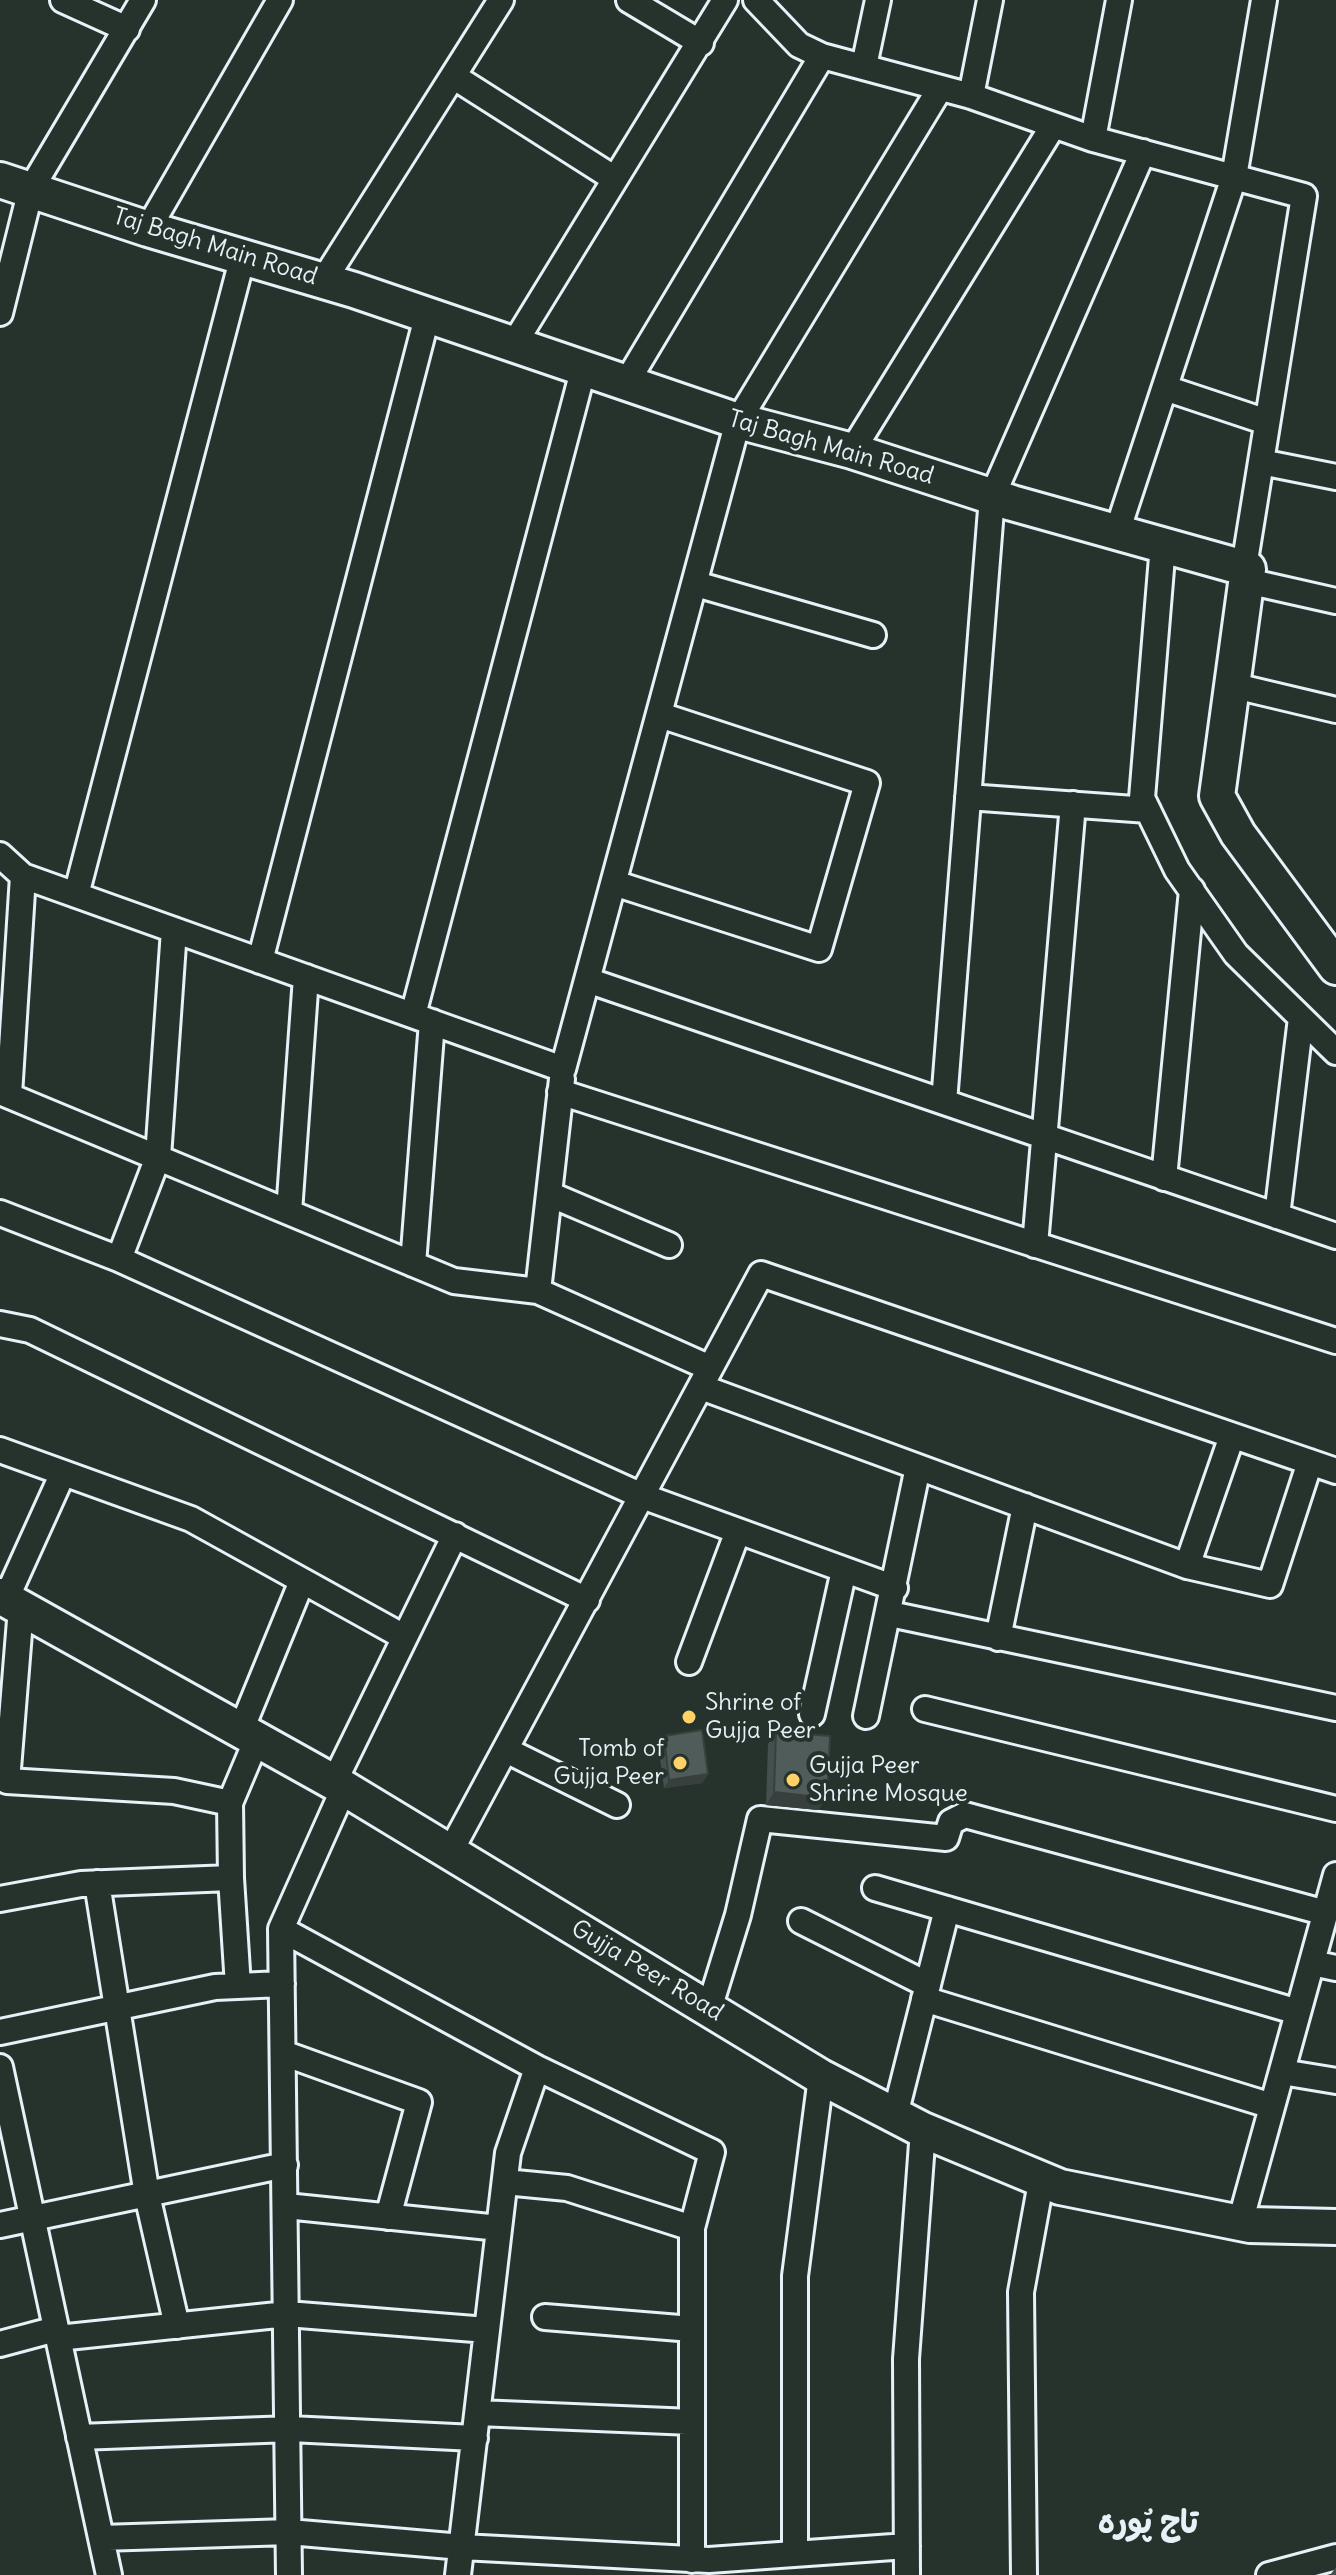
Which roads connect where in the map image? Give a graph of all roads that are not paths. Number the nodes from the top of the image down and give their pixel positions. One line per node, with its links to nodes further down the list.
1 (63, 0): 12 (street)
2 (143, 0): 12 (street)
3 (280, 0): 25 (street)
4 (501, 0): 16 (street)
5 (629, 0): 13 (street)
6 (725, 0): 13 (street)
7 (756, 0): 14 (street)
8 (878, 0): 15 (street)
9 (990, 0): 18 (street)
10 (1119, 0): 20 (street)
11 (1264, 0): 22 (street)
12 (127, 29): 24 (street)
13 (701, 43): 23 (street)
14 (822, 56): 15 (street); 32 (street)
15 (864, 66): 17 (street)
16 (453, 76): 23 (street); 27 (street)
17 (939, 90): 18 (street); 34 (street)
18 (971, 96): 19 (street)
19 (1053, 126): 20 (street); 36 (street)
20 (1093, 139): 21 (street)
21 (1143, 152): 22 (street); 39 (street)
22 (1234, 177): 33 (street); 35 (street)
23 (615, 179): 30 (street)
24 (16, 184): 25 (street, Taj Bagh Main Road); 28 (street)
25 (148, 229): 26 (street, Taj Bagh Main Road)
26 (243, 256): 27 (street, Taj Bagh Main Road); 56 (street)
27 (324, 280): 29 (street, Taj Bagh Main Road)
28 (0, 313)
29 (427, 317): 30 (street, Taj Bagh Main Road); 58 (street)
30 (514, 344): 31 (street, Taj Bagh Main Road)
31 (584, 367): 32 (street, Taj Bagh Main Road); 62 (street)
32 (625, 385): 34 (street, Taj Bagh Main Road)
33 (1165, 388): 35 (street); 40 (street)
34 (738, 421): 36 (street, Taj Bagh Main Road); 43 (street)
35 (1267, 422): 37 (street)
36 (852, 451): 39 (street, Taj Bagh Main Road)
37 (1261, 462): 38 (street); 42 (street)
38 (1336, 477)
39 (992, 497): 40 (street, Taj Bagh Main Road); 49 (street)
40 (1117, 532): 41 (street, Taj Bagh Main Road)
41 (1163, 545): 42 (street, Taj Bagh Main Road); 51 (street)
42 (1245, 574): 44 (street); 46 (street)
43 (696, 584): 45 (street); 48 (street)
44 (1336, 601)
45 (873, 635)
46 (1235, 686): 47 (street); 59 (street)
47 (1336, 710)
48 (660, 715): 54 (street); 54 (street)
49 (968, 797): 50 (street); 67 (street)
50 (1073, 804): 51 (street); 68 (street)
51 (1148, 810): 55 (street)
52 (0, 855): 53 (street)
53 (23, 876): 56 (street); 66 (street)
54 (614, 883): 61 (street)
55 (1192, 890): 63 (street); 70 (street)
56 (76, 895): 57 (street)
57 (174, 930): 58 (street); 69 (street)
58 (260, 961): 60 (street)
59 (1336, 967)
60 (306, 977): 62 (street); 72 (street)
61 (587, 980): 65 (street); 67 (street)
62 (422, 1018): 65 (street); 79 (street)
63 (1301, 1018): 64 (street); 74 (street)
64 (1336, 1052)
65 (562, 1080): 71 (street); 77 (street)
66 (4, 1093): 69 (street)
67 (944, 1102): 68 (street)
68 (1044, 1137): 70 (street); 77 (street)
69 (158, 1157): 72 (street); 78 (street)
70 (1164, 1178): 74 (street)
71 (549, 1194): 76 (street); 80 (street)
72 (289, 1212): 79 (street)
73 (0, 1213): 78 (street)
74 (1277, 1216): 75 (street)
75 (1336, 1236)
76 (669, 1245)
77 (1035, 1245): 82 (street)
78 (119, 1259): 90 (street)
79 (413, 1264): 80 (street)
80 (538, 1291): 83 (street)
81 (0, 1324): 93 (street)
82 (1336, 1341)
83 (706, 1377): 84 (street); 87 (street); 90 (street)
84 (1232, 1436): 86 (street); 94 (street)
85 (0, 1450): 89 (street)
86 (1310, 1462): 88 (street); 94 (street)
87 (918, 1467): 91 (street); 97 (street)
88 (1336, 1471)
89 (63, 1473): 96 (street); 99 (street)
90 (642, 1496): 92 (street); 98 (street)
91 (1025, 1506): 94 (street); 102 (street)
92 (738, 1531): 95 (street); 103 (street)
93 (455, 1535): 98 (street); 101 (street)
94 (1187, 1566)
95 (844, 1570): 97 (street); 106 (street)
96 (302, 1581): 101 (street); 108 (street)
97 (895, 1588): 100 (street)
98 (587, 1600): 109 (street)
99 (9, 1611): 108 (street, Gujja Peer Road); 111 (street)
100 (890, 1614): 102 (street); 107 (street)
101 (404, 1637): 110 (street)
102 (998, 1638): 104 (street)
103 (689, 1662)
104 (1336, 1708)
105 (925, 1709): 113 (street)
106 (812, 1714)
107 (866, 1716)
108 (249, 1735): 110 (street, Gujja Peer Road); 111 (street)
109 (506, 1750): 112 (street); 114 (street)
110 (339, 1785): 114 (street, Gujja Peer Road); 123 (street)
111 (230, 1803): 116 (street)
112 (617, 1805)
113 (1336, 1809)
114 (450, 1852): 130 (street, Gujja Peer Road)
115 (1336, 1875): 121 (street)
116 (231, 1878): 117 (street); 127 (street)
117 (97, 1883): 119 (street); 129 (street)
118 (875, 1888): 120 (street)
119 (0, 1899)
120 (947, 1909): 128 (street); 131 (street)
121 (1326, 1913): 124 (street); 130 (street)
122 (801, 1921): 128 (street)
123 (281, 1929): 126 (street); 135 (street)
124 (1312, 1963): 125 (street); 131 (street)
125 (1336, 1968)
126 (282, 1984): 127 (street); 133 (street)
127 (238, 1986): 129 (street)
128 (926, 1992): 139 (street); 140 (street)
129 (117, 2005): 132 (street); 144 (street)
130 (709, 2009): 137 (street, Gujja Peer Road)
131 (1298, 2012): 136 (street)
132 (0, 2032)
133 (283, 2053): 141 (street); 146 (street)
134 (0, 2067): 147 (street)
135 (537, 2068): 143 (street); 152 (street)
136 (1282, 2072): 138 (street); 139 (street)
137 (821, 2077): 140 (street, Gujja Peer Road); 169 (street)
138 (1336, 2081)
139 (1272, 2106): 148 (street)
140 (909, 2123): 142 (street, Gujja Peer Road); 167 (street)
141 (285, 2165): 144 (street); 145 (street)
142 (1042, 2177): 148 (street, Gujja Peer Road); 176 (street)
143 (505, 2182): 151 (street); 152 (street)
144 (147, 2195): 147 (street); 155 (street)
145 (286, 2206): 146 (street); 153 (street)
146 (388, 2217): 151 (street)
147 (31, 2218): 149 (street); 158 (street)
148 (1240, 2223): 150 (street, Gujja Peer Road)
149 (0, 2225)
150 (1336, 2227)
151 (499, 2228): 157 (street)
152 (692, 2228): 156 (street)
153 (287, 2314): 155 (street); 157 (street); 162 (street)
154 (545, 2317): 156 (street)
155 (177, 2326): 158 (street)
156 (692, 2329): 161 (street)
157 (487, 2330): 160 (street)
158 (57, 2334): 159 (street); 163 (street)
159 (0, 2344)
160 (478, 2413): 161 (street); 164 (street)
161 (692, 2422): 171 (street)
162 (290, 2429): 163 (street); 164 (street); 165 (street)
163 (79, 2437): 166 (street)
164 (475, 2438): 168 (street)
165 (289, 2532): 166 (street); 168 (street); 173 (street)
166 (101, 2538): 172 (street)
167 (907, 2546): 169 (street); 175 (street)
168 (462, 2547): 171 (street); 174 (street)
169 (795, 2554): 171 (street)
170 (1336, 2557): 177 (street)
171 (692, 2560)
172 (109, 2575)
173 (289, 2575)
174 (458, 2575)
175 (907, 2575)
176 (1024, 2575)
177 (1269, 2575)

